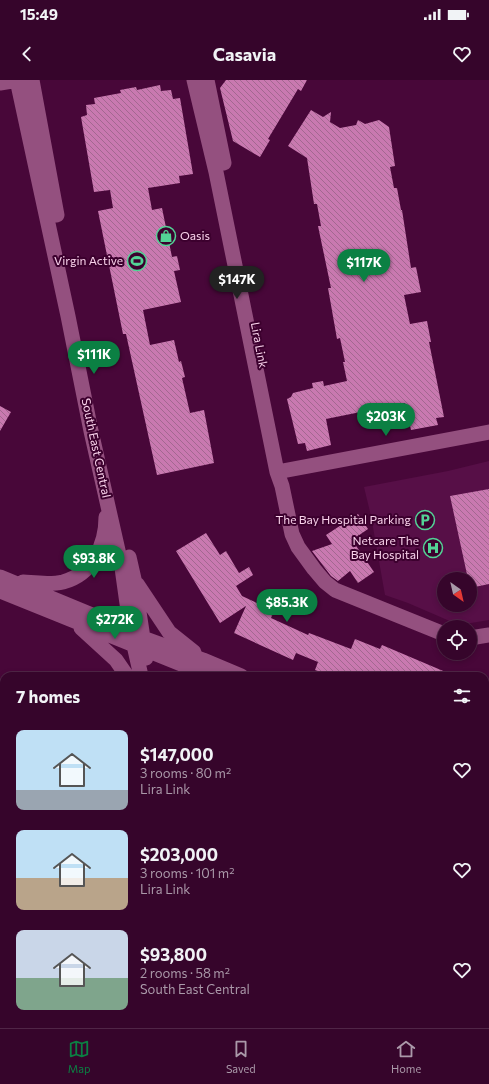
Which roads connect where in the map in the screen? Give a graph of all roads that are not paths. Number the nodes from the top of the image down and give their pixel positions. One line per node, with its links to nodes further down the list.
1 (18, 80): 5 (street); 9 (street, South East Central)
2 (32, 80): 10 (street, South East Central)
3 (194, 80): 8 (street, Lira Link)
4 (207, 80): 8 (street, Lira Link)
5 (0, 84)
6 (489, 425): 8 (street)
7 (489, 432): 8 (street)
8 (280, 467): 13 (street)
9 (105, 495): 11 (street); 16 (street, South East Central)
10 (134, 580): 16 (street, South East Central); 17 (street)
11 (3, 583): 12 (street); 16 (street)
12 (72, 620): 16 (street); 18 (street)
13 (437, 631)
14 (489, 635): 15 (street)
15 (477, 637)
16 (138, 641): 17 (street); 19 (street, South East Central); 20 (street, South East Central); 21 (street)
17 (203, 660): 22 (street)
18 (124, 672)
19 (141, 672)
20 (149, 672)
21 (203, 672)
22 (232, 672)

